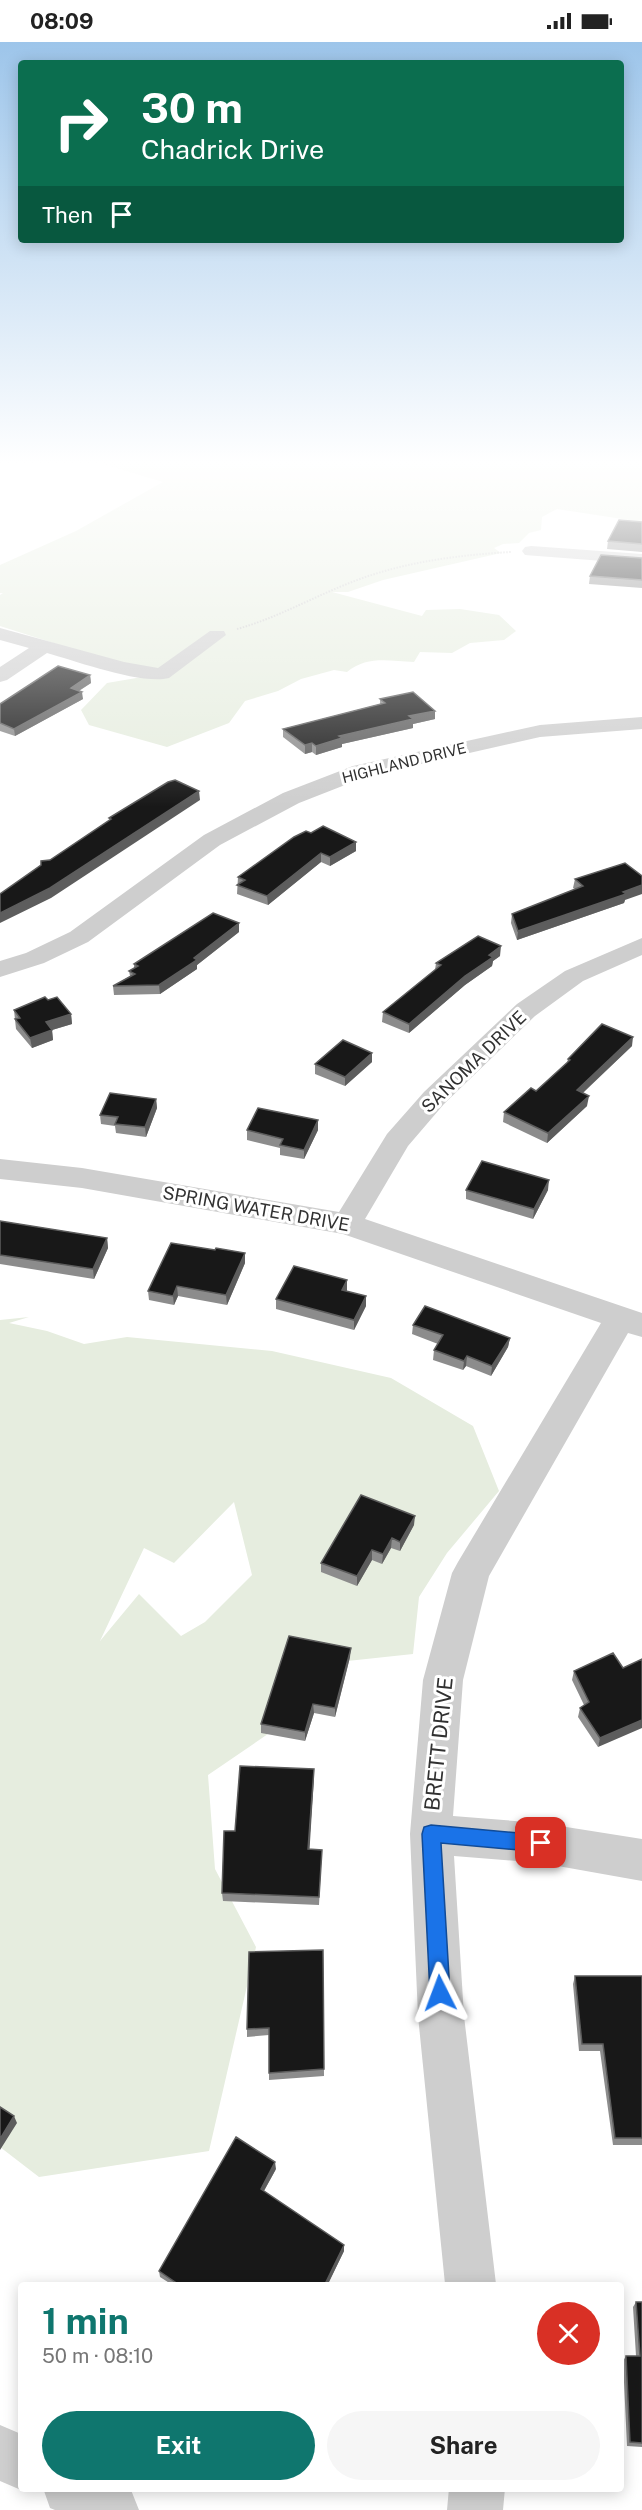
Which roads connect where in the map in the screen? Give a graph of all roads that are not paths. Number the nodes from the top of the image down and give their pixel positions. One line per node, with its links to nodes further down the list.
1 (0, 634): 3 (street)
2 (217, 635): 3 (street)
3 (44, 646): 4 (street)
4 (0, 675)
5 (642, 723): 7 (street, HIGHLAND DRIVE)
6 (642, 946): 9 (street, SANOMA DRIVE)
7 (0, 969)
8 (0, 1169): 9 (street, SPRING WATER DRIVE)
9 (347, 1224): 10 (street, SPRING WATER DRIVE)
10 (631, 1321): 11 (street, BRETT DRIVE)
11 (431, 1834): 12 (street); 13 (street, BRETT DRIVE)
12 (642, 1860)
13 (470, 2282)
14 (0, 2452): 15 (street)
15 (18, 2461)
16 (77, 2492): 18 (street)
17 (477, 2492): 19 (street)
18 (111, 2510)
19 (475, 2510)

